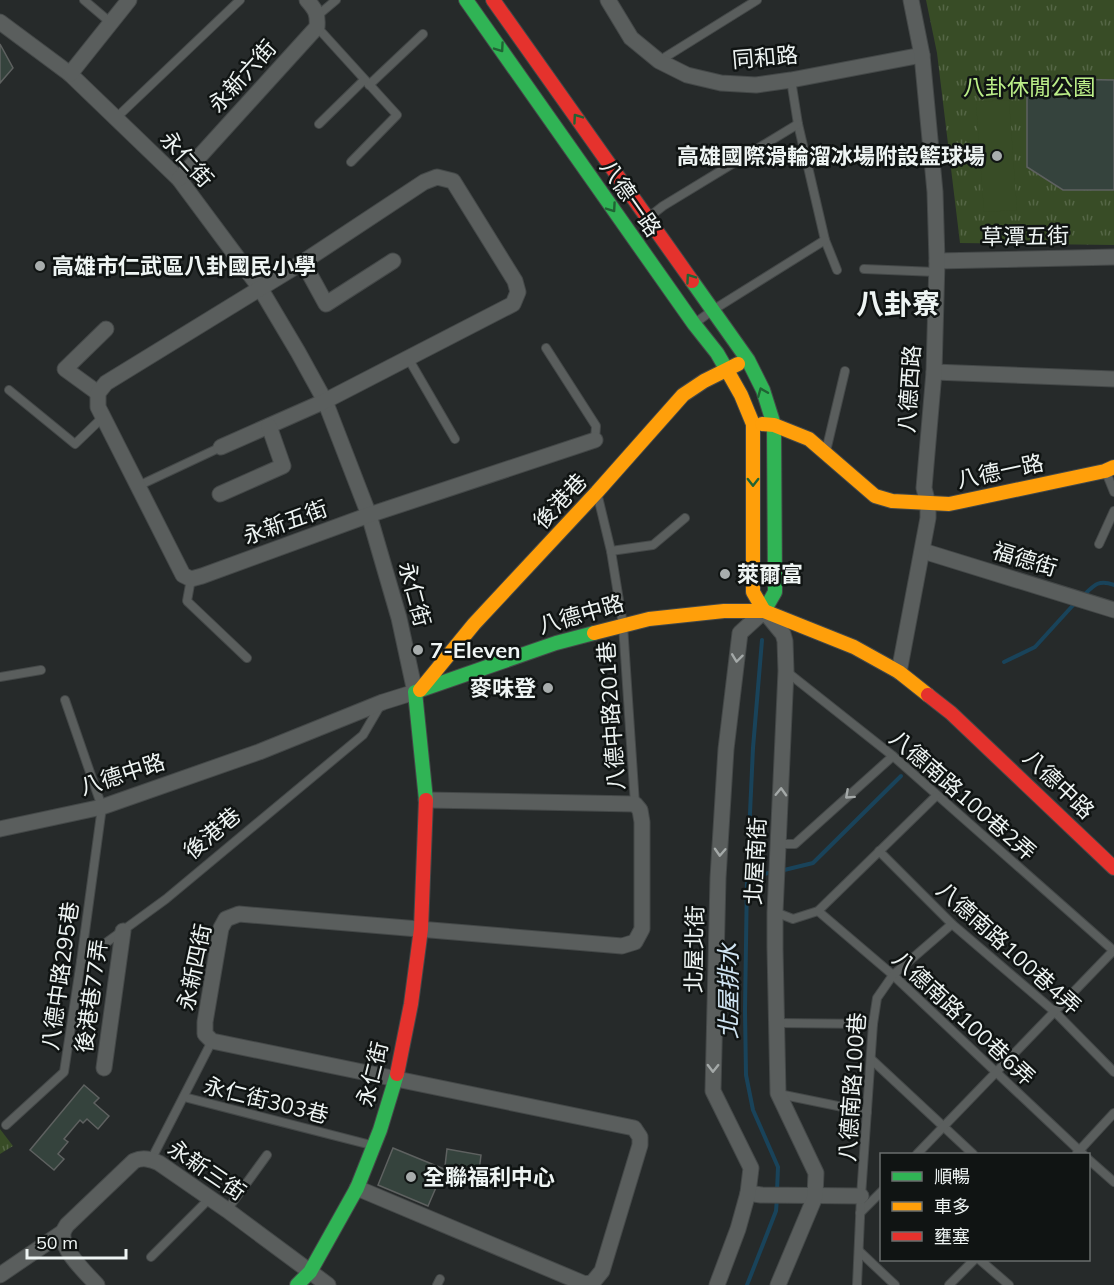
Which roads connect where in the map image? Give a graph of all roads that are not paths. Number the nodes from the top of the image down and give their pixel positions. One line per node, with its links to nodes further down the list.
1 (84, 0): 13 (lane)
2 (129, 0): 13 (street)
3 (240, 0): 20 (lane)
4 (307, 0): 12 (street)
5 (336, 0): 12 (lane)
6 (466, 0): 35 (street, 八德一路, one-way to 35)
7 (493, 0): 25 (street, 八德一路, one-way to 7)
8 (608, 0): 16 (street, 同和路)
9 (757, 0): 16 (lane)
10 (911, 0): 15 (street, 八德西路)
11 (0, 22): 17 (street, 永仁街)
12 (317, 22): 19 (lane); 24 (street, 永新六街)
13 (111, 23): 17 (street)
14 (423, 34): 19 (lane)
15 (922, 55): 18 (street, 同和路); 30 (street, 八德西路)
16 (659, 60): 18 (street, 同和路)
17 (70, 74): 20 (street, 永仁街)
18 (791, 80): 22 (lane)
19 (367, 82): 21 (lane); 23 (lane)
20 (116, 118): 24 (street, 永仁街)
21 (319, 124)
22 (798, 124): 25 (lane); 26 (lane)
23 (351, 162)
24 (179, 178): 33 (street, 永仁街)
25 (647, 218): 34 (street, 八德一路, one-way to 25)
26 (825, 240): 31 (lane); 34 (lane)
27 (1114, 257): 30 (street, 草潭五街)
28 (393, 261): 29 (street)
29 (303, 262): 33 (street); 38 (street)
30 (936, 266): 32 (lane); 42 (street, 八德西路)
31 (837, 270)
32 (864, 270)
33 (260, 288): 45 (street); 46 (street, 永仁街)
34 (712, 310): 35 (lane); 39 (street, 八德一路)
35 (694, 324): 40 (street, 八德一路)
36 (106, 329): 45 (street)
37 (546, 348): 52 (lane)
38 (408, 358): 46 (street); 51 (lane)
39 (748, 360): 40 (street, 後港巷); 49 (street, 八德一路, one-way to 39)
40 (727, 369): 48 (street, 八德一路); 57 (street, 後港巷)
41 (844, 371): 54 (lane)
42 (934, 372): 43 (street); 60 (street, 八德西路)
43 (1114, 379)
44 (9, 390): 47 (lane)
45 (98, 393): 47 (street)
46 (325, 401): 50 (street); 62 (street, 永仁街)
47 (103, 417): 56 (street)
48 (753, 424): 49 (street, 八德一路); 68 (street, 八德一路, one-way to 68)
49 (774, 425): 54 (street, 八德一路); 68 (street, 八德一路)
50 (269, 426): 53 (street); 59 (street)
51 (455, 439)
52 (595, 440): 62 (street, 永新五街)
53 (221, 447): 56 (lane)
54 (825, 453): 60 (street, 八德一路)
55 (1110, 469): 58 (lane); 60 (street, 八德一路)
56 (138, 486): 67 (street)
57 (597, 492): 65 (lane, 八德中路201巷); 76 (street, 後港巷)
58 (1114, 492)
59 (220, 494)
60 (928, 504): 66 (street, 八德西路)
61 (1114, 511): 64 (lane)
62 (369, 515): 67 (street, 永新五街); 76 (street, 永仁街)
63 (685, 518): 65 (lane)
64 (1099, 544)
65 (611, 551): 70 (lane, 八德中路201巷)
66 (923, 551): 69 (street, 福德街); 74 (street, 八德西路)
67 (191, 579): 71 (lane)
68 (764, 610): 70 (street, 八德中路); 73 (street, 北屋南街); 74 (street, 八德中路); 121 (street, 北屋北街, one-way to 121)
69 (1114, 610)
70 (623, 624): 76 (street, 八德中路); 82 (lane, 八德中路201巷)
71 (247, 658)
72 (41, 670): 75 (lane)
73 (786, 671): 79 (lane, 八德南路100巷2弄); 85 (street, 北屋南街, one-way to 73)
74 (899, 672): 87 (street, 八德中路)
75 (0, 677)
76 (417, 691): 78 (street, 八德中路); 81 (street, 永仁街)
77 (65, 700): 83 (lane)
78 (383, 702): 83 (street, 八德中路); 92 (lane, 後港巷)
79 (893, 756): 80 (lane, 八德南路100巷2弄); 85 (lane, one-way to 85)
80 (936, 796): 86 (lane); 93 (lane, 八德南路100巷2弄)
81 (426, 800): 82 (street); 91 (street, 永仁街)
82 (635, 804): 91 (street, 永新四街)
83 (102, 807): 84 (street, 八德中路); 94 (lane, 八德中路295巷)
84 (0, 829)
85 (778, 847): 89 (street, 北屋南街)
86 (879, 851): 88 (lane); 90 (lane, 八德南路100巷4弄)
87 (1114, 868)
88 (818, 911): 89 (lane); 95 (lane, 八德南路100巷6弄)
89 (775, 912): 97 (street, 北屋南街)
90 (952, 924): 95 (lane, 八德南路100巷); 96 (lane, 八德南路100巷4弄)
91 (421, 929): 99 (street, 永新四街); 104 (street, 永仁街)
92 (123, 931): 94 (lane, 後港巷); 101 (street, 後港巷77弄)
93 (1114, 951): 96 (lane)
94 (81, 960): 109 (lane, 八德中路295巷)
95 (893, 975): 98 (lane, 八德南路100巷); 103 (lane, 八德南路100巷6弄)
96 (1055, 1012): 102 (lane, 八德南路100巷4弄); 103 (lane)
97 (777, 1023): 98 (lane); 105 (street, 北屋南街)
98 (873, 1024): 100 (lane, 八德南路100巷)
99 (212, 1041): 104 (street, 永新四街); 106 (lane)
100 (871, 1059): 107 (lane, 八德南路100巷); 110 (lane)
101 (104, 1068)
102 (1114, 1071)
103 (996, 1073): 110 (lane); 114 (lane, 八德南路100巷6弄)
104 (396, 1079): 111 (street, 永仁街); 137 (street, 永新四街)
105 (778, 1093): 107 (lane); 122 (street, 北屋南街)
106 (184, 1097): 111 (lane, 永仁街303巷); 116 (lane)
107 (867, 1112): 123 (lane, 八德南路100巷)
108 (1114, 1113): 114 (lane)
109 (6, 1125)
110 (943, 1127): 112 (lane); 113 (lane)
111 (374, 1146): 119 (street, 永仁街)
112 (919, 1153)
113 (971, 1153)
114 (1080, 1153)
115 (267, 1155): 125 (lane)
116 (151, 1160): 124 (street, 永新三街); 127 (street, 永新三街)
117 (1090, 1160): 118 (lane)
118 (1114, 1182)
119 (357, 1188): 132 (street, 永仁街); 137 (street, 永新四街)
120 (880, 1193): 126 (lane)
121 (755, 1194): 122 (street); 138 (street, 北屋北街)
122 (807, 1196): 123 (street); 139 (street, 北屋南街)
123 (861, 1196): 126 (lane, 八德南路100巷)
124 (210, 1198): 125 (street, 永新三街); 129 (lane)
125 (228, 1210): 132 (street, 永新三街)
126 (860, 1213): 128 (lane, 八德南路100巷)
127 (63, 1232): 133 (street, 永新三街); 134 (street)
128 (859, 1251): 140 (lane, 八德南路100巷); 141 (lane)
129 (151, 1257)
130 (973, 1261): 142 (lane)
131 (981, 1261): 143 (lane)
132 (310, 1272): 135 (street, 永仁街); 136 (street, 永新三街)
133 (0, 1275)
134 (97, 1285)
135 (297, 1285)
136 (328, 1285)
137 (585, 1285)
138 (717, 1285)
139 (778, 1285)
140 (857, 1285)
141 (895, 1285)
142 (949, 1285)
143 (1009, 1285)

